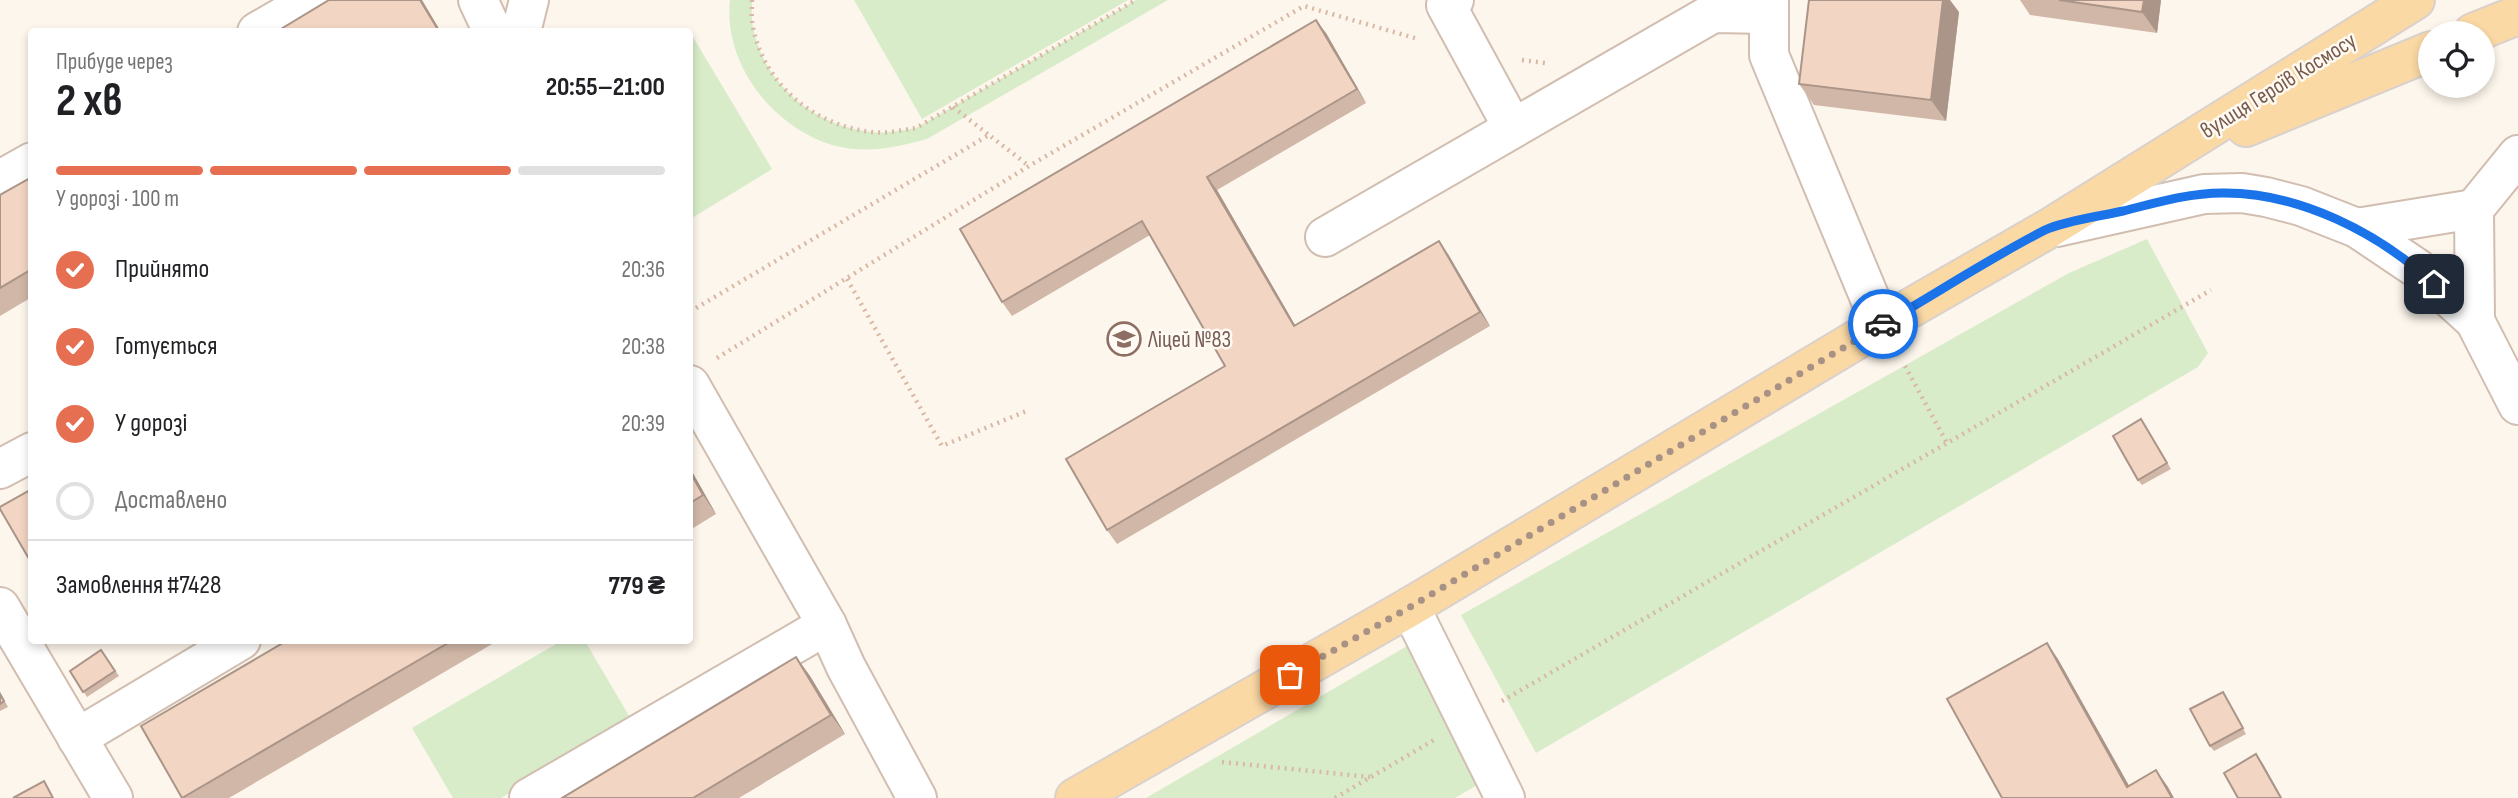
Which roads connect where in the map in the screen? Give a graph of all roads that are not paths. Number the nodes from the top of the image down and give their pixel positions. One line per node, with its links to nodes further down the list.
1 (312, 0): 9 (lane)
2 (478, 0): 10 (lane)
3 (529, 0): 11 (lane)
4 (1454, 0): 13 (lane)
5 (2415, 0): 16 (main road, вулиця Героїв Космосу)
6 (1769, 7): 13 (lane); 23 (lane)
7 (2518, 15): 8 (main road)
8 (2495, 24)
9 (264, 28)
10 (492, 28)
11 (522, 28)
12 (2418, 56): 16 (main road, вулиця Героїв Космосу)
13 (1513, 128): 21 (lane)
14 (2518, 155): 18 (lane)
15 (28, 164): 17 (lane)
16 (2140, 171): 20 (main road, вулиця Героїв Космосу)
17 (0, 180)
18 (2474, 209): 19 (lane); 22 (lane)
19 (2357, 228): 20 (lane); 22 (lane)
20 (2048, 229): 23 (main road, вулиця Героїв Космосу)
21 (1325, 237)
22 (2475, 321): 25 (lane)
23 (1881, 325): 29 (main road, вулиця Героїв Космосу)
24 (702, 373): 30 (lane)
25 (2518, 405)
26 (28, 454): 27 (lane)
27 (0, 470)
28 (0, 607): 32 (lane)
29 (1410, 607): 36 (main road, вулиця Героїв Космосу); 37 (lane)
30 (827, 625): 34 (lane); 35 (lane)
31 (234, 644): 32 (lane)
32 (77, 738): 33 (lane)
33 (113, 798)
34 (529, 798)
35 (917, 798)
36 (1075, 798)
37 (1505, 798)

